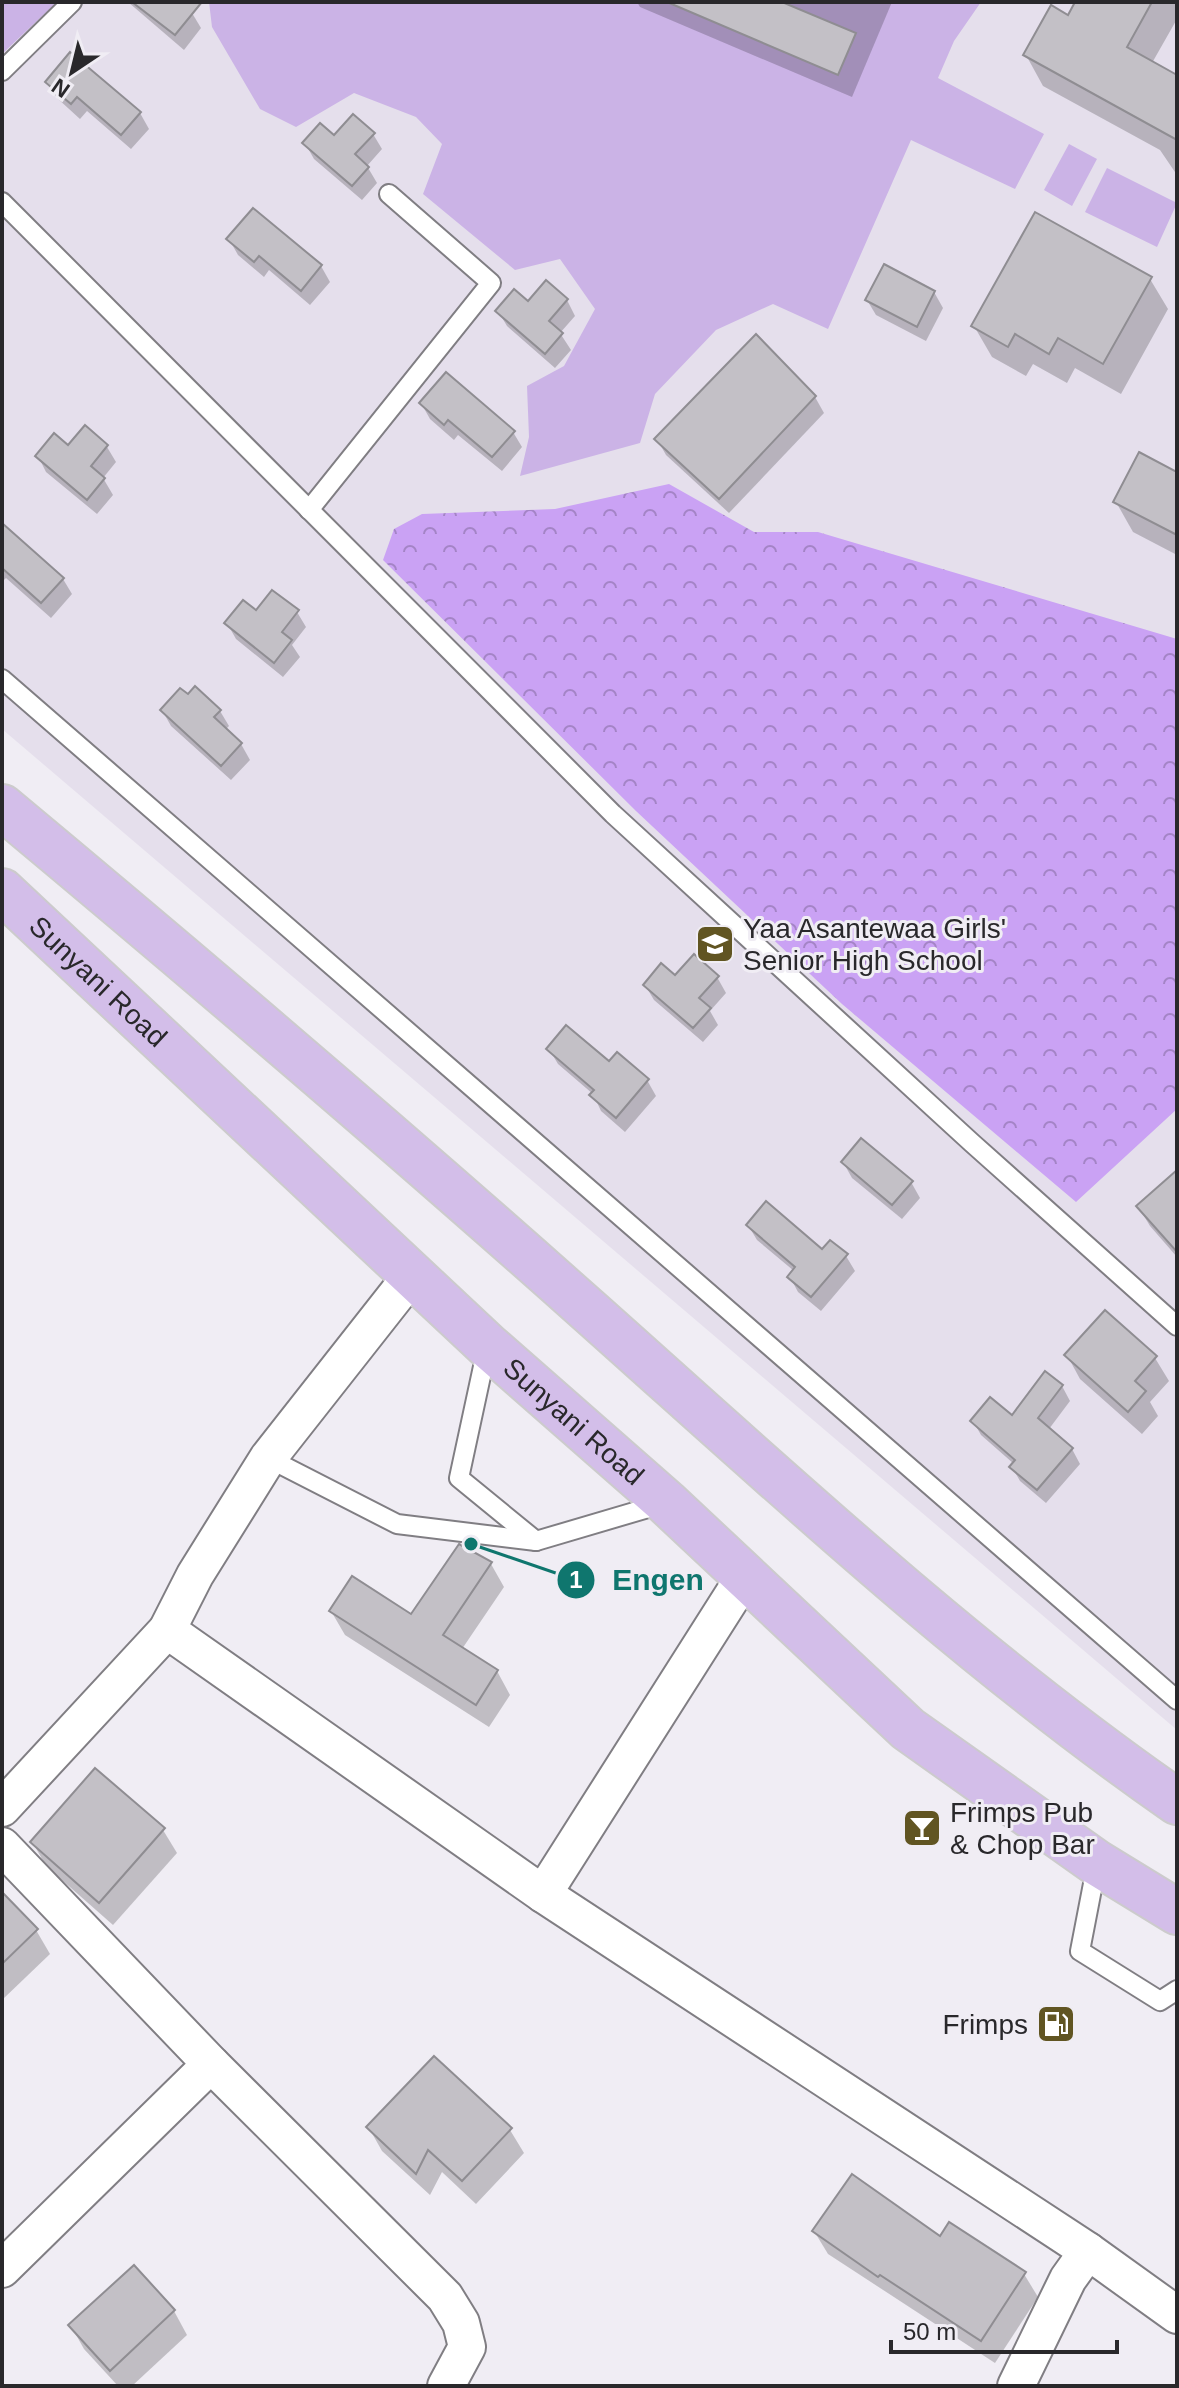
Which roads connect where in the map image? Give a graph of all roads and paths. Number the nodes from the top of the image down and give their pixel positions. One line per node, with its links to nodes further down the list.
1 (72, 2): 2 (lane)
2 (2, 71)
3 (389, 194): 5 (lane)
4 (2, 202): 5 (lane)
5 (309, 510): 10 (lane)
6 (2, 679): 17 (lane)
7 (2, 807): 18 (main road)
8 (2, 891): 9 (main road, Sunyani Road)
9 (412, 1275): 11 (main road, Sunyani Road); 12 (street)
10 (1177, 1326)
11 (488, 1346): 13 (main road, Sunyani Road); 14 (lane)
12 (268, 1458): 14 (lane); 16 (street)
13 (667, 1503): 14 (lane); 15 (main road, Sunyani Road)
14 (536, 1541)
15 (745, 1576): 21 (main road, Sunyani Road); 22 (street)
16 (167, 1630): 19 (street); 22 (street)
17 (1177, 1700)
18 (1177, 1802)
19 (2, 1808)
20 (2, 1846): 25 (street)
21 (1097, 1863): 23 (main road, Sunyani Road); 24 (lane)
22 (543, 1894): 26 (street)
23 (1177, 1912)
24 (1177, 1990)
25 (211, 2064): 27 (street); 29 (street)
26 (1088, 2251): 28 (street); 30 (street)
27 (2, 2269)
28 (1177, 2315)
29 (446, 2386)
30 (1016, 2386)

